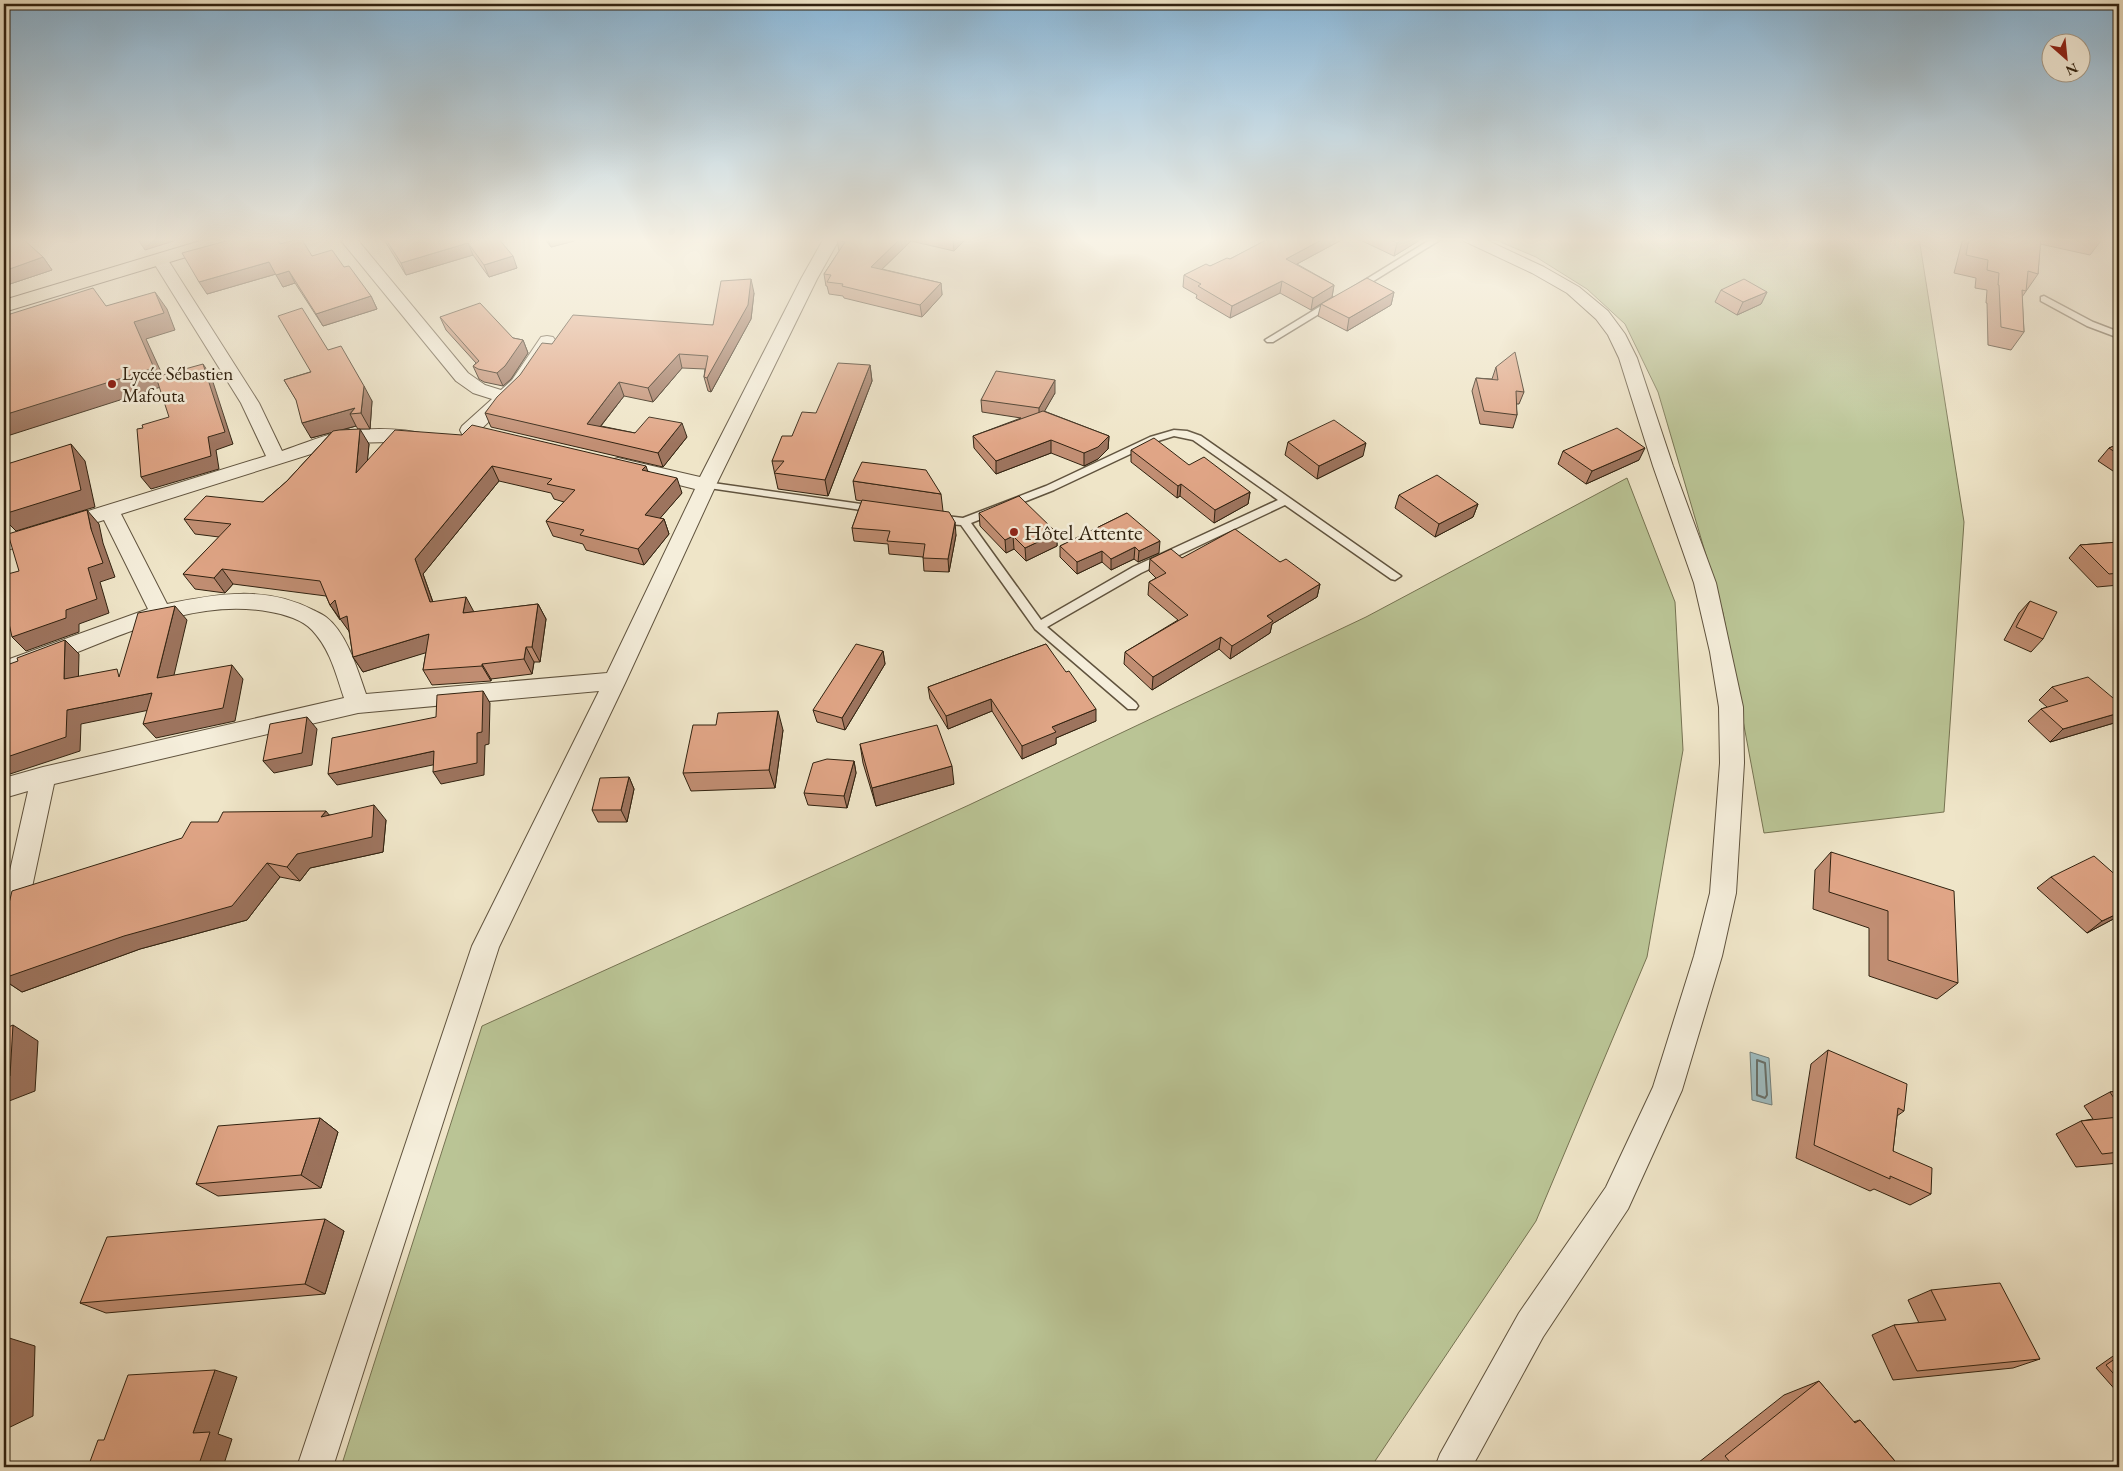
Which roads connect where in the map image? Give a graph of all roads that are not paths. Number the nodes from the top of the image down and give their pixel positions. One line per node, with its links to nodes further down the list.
1 (189, 307): 13 (street)
2 (403, 307): 10 (street)
3 (795, 307): 15 (street)
4 (1325, 307): 8 (lane)
5 (1592, 307): 33 (street)
6 (2058, 307): 7 (lane)
7 (2119, 335)
8 (1270, 340)
9 (547, 341): 10 (street)
10 (505, 397): 12 (street)
11 (488, 434): 12 (street)
12 (453, 436): 13 (street)
13 (276, 459): 18 (street)
14 (602, 460): 15 (street)
15 (706, 485): 17 (lane); 26 (street)
16 (1286, 500): 20 (lane); 22 (lane); 24 (lane)
17 (887, 511)
18 (110, 512): 21 (street); 23 (street)
19 (925, 517): 20 (lane)
20 (964, 522): 24 (lane)
21 (4, 544)
22 (1395, 576)
23 (161, 613): 25 (street); 27 (street)
24 (1038, 626): 28 (lane)
25 (4, 670)
26 (615, 681): 27 (street); 32 (street)
27 (358, 704): 29 (street)
28 (1132, 706)
29 (43, 777): 30 (street); 31 (street)
30 (4, 788)
31 (6, 944)
32 (315, 1467)
33 (1453, 1467)

